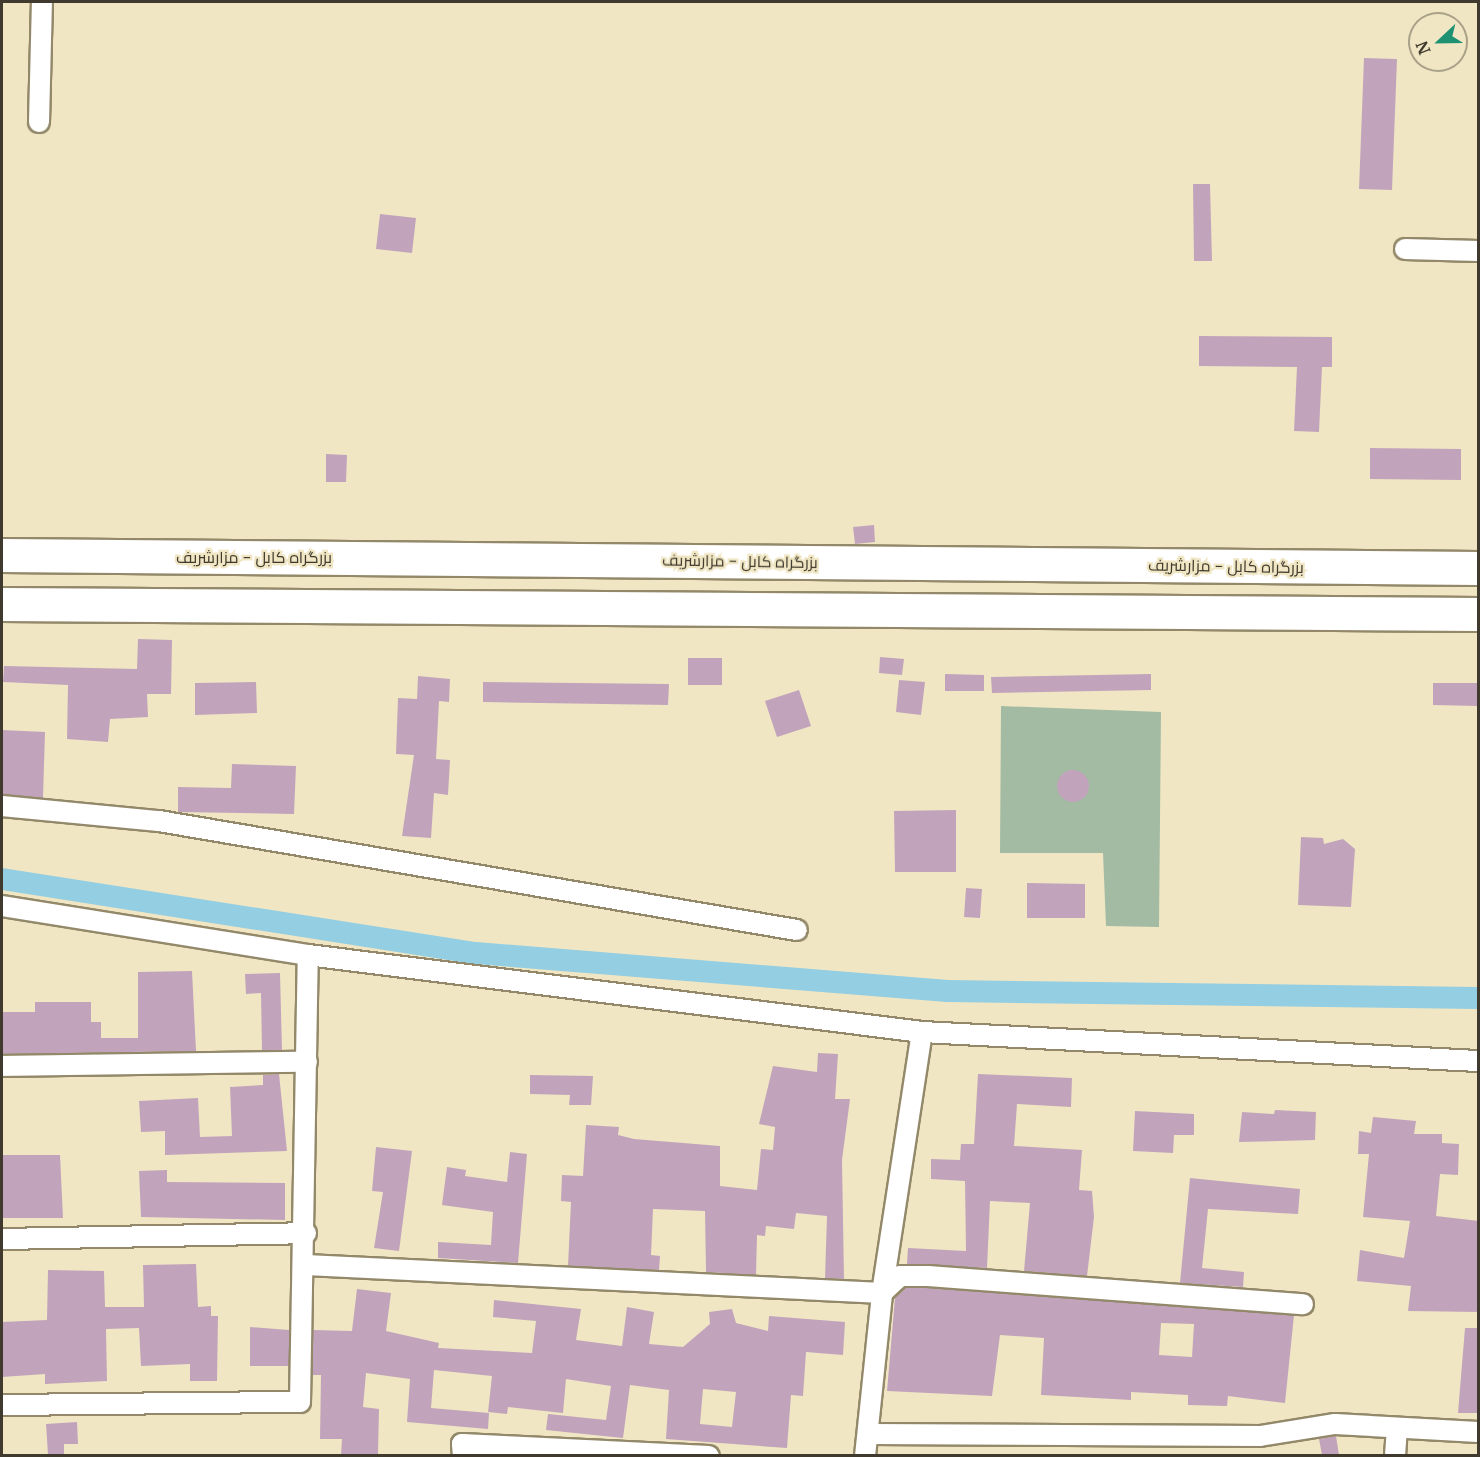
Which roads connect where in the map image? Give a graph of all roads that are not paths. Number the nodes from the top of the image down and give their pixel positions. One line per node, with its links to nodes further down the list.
1 (42, 2): 2 (street)
2 (39, 122)
3 (1406, 249): 4 (street)
4 (1479, 251)
5 (2, 555): 6 (highway, بزرگراه کابل - مزارشریف)
6 (1479, 568)
7 (2, 604): 8 (highway)
8 (1479, 614)
9 (2, 806): 11 (street)
10 (2, 906): 12 (street)
11 (797, 930)
12 (308, 955): 13 (street); 15 (street)
13 (922, 1032): 14 (street); 20 (street)
14 (1479, 1061)
15 (307, 1062): 16 (street); 17 (street)
16 (2, 1066)
17 (306, 1233): 18 (street); 19 (street)
18 (2, 1239)
19 (306, 1266): 20 (street); 22 (street)
20 (882, 1293): 21 (street); 25 (street)
21 (1303, 1304)
22 (2, 1405)
23 (1397, 1428): 24 (street); 26 (street); 30 (street)
24 (1479, 1432)
25 (871, 1434): 26 (street); 29 (street)
26 (1258, 1446)
27 (463, 1455): 28 (street)
28 (709, 1455)
29 (865, 1455)
30 (1395, 1455)

